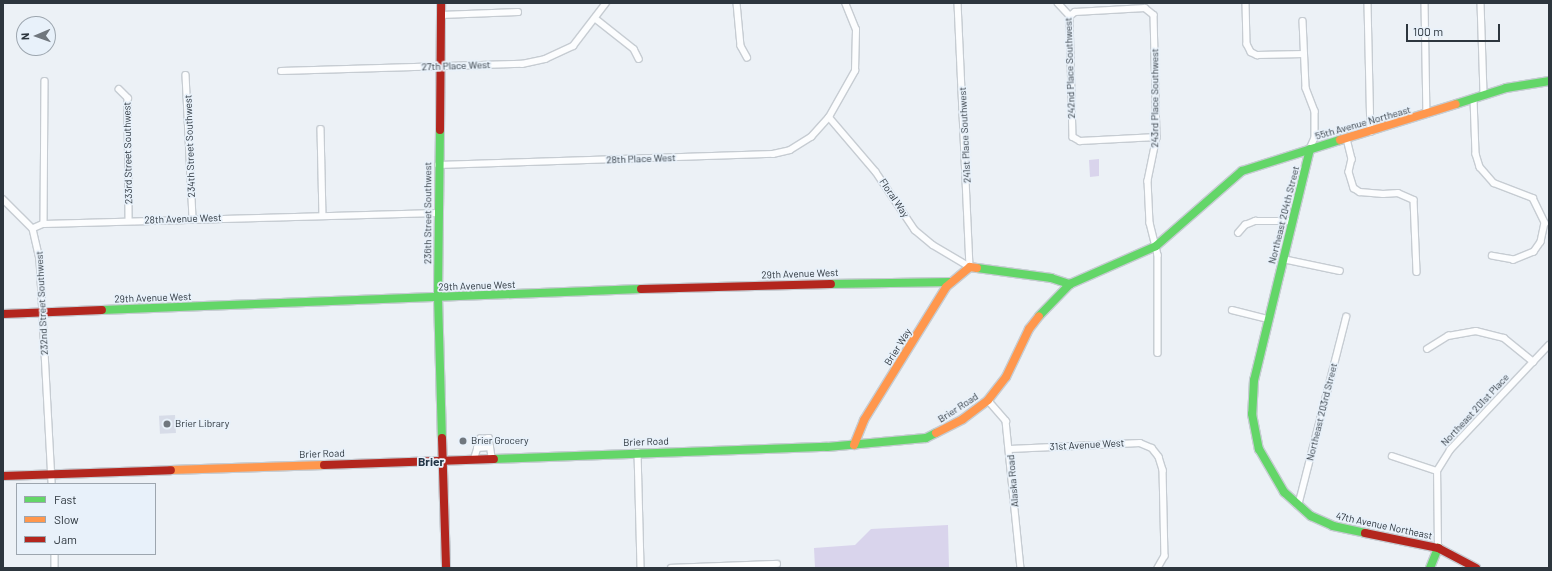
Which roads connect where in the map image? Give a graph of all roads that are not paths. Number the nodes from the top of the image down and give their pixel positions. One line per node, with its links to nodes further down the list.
1 (441, 3): 12 (street, 236th Street Southwest)
2 (606, 3): 14 (street, 27th Place West)
3 (737, 3): 17 (street)
4 (845, 3): 28 (street)
5 (958, 3): 48 (street, 241st Place Southwest)
6 (1058, 3): 13 (street, 242nd Place Southwest)
7 (1246, 3): 16 (street)
8 (1425, 3): 27 (street)
9 (1481, 3): 25 (street)
10 (1368, 4): 30 (street)
11 (518, 12): 12 (street)
12 (442, 15): 19 (street, 236th Street Southwest)
13 (1070, 16): 31 (street, 242nd Place Southwest); 31 (street, 243rd Place Southwest)
14 (596, 19): 18 (street); 19 (street, 27th Place West)
15 (1303, 21): 16 (street, Northeast 204th Street)
16 (1304, 54): 33 (street, Northeast 204th Street)
17 (747, 57)
18 (639, 59)
19 (443, 66): 20 (street, 27th Place West); 34 (street, 236th Street Southwest)
20 (281, 71)
21 (186, 75): 39 (street, 234th Street Southwest)
22 (45, 81): 42 (street)
23 (1549, 81): 25 (street, 55th Avenue Northeast)
24 (119, 89): 40 (street, 233rd Street Southwest)
25 (1484, 95): 26 (street, 55th Avenue Northeast)
26 (1474, 99): 27 (street, 55th Avenue Northeast); 46 (street)
27 (1427, 114): 30 (street, 55th Avenue Northeast)
28 (829, 116): 34 (street, 28th Place West); 48 (street, Floral Way)
29 (321, 129): 38 (street)
30 (1371, 132): 32 (street, 55th Avenue Northeast)
31 (1157, 137): 45 (street, 243rd Place Southwest)
32 (1347, 139): 33 (street, 55th Avenue Northeast); 50 (street)
33 (1310, 148): 36 (street, 55th Avenue Northeast); 41 (street, Northeast 204th Street)
34 (438, 165): 37 (street, 236th Street Southwest)
35 (3, 199): 43 (street)
36 (1196, 212): 45 (street, Brier Road)
37 (438, 213): 38 (street, 28th Avenue West); 53 (street, 236th Street Southwest)
38 (322, 215): 39 (street, 28th Avenue West)
39 (193, 218): 40 (street, 28th Avenue West)
40 (129, 221): 42 (street, 28th Avenue West)
41 (1292, 221): 44 (street); 47 (street, Northeast 204th Street)
42 (44, 224): 43 (street)
43 (33, 229): 55 (street, 232nd Street Southwest)
44 (1238, 233)
45 (1156, 246): 52 (street, Brier Road); 61 (street, 243rd Place Southwest)
46 (1492, 256)
47 (1283, 259): 49 (street); 58 (street, Northeast 204th Street)
48 (970, 267): 51 (street, Brier Way); 52 (street)
49 (1340, 271)
50 (1417, 272)
51 (951, 282): 53 (street, 29th Avenue West); 65 (street, Brier Way)
52 (1070, 284): 63 (street, Brier Road)
53 (438, 298): 55 (street, 29th Avenue West); 73 (street, 236th Street Southwest)
54 (1232, 310): 58 (street)
55 (42, 313): 56 (street, 29th Avenue West); 75 (street, 232nd Street Southwest)
56 (3, 314)
57 (1346, 317): 78 (street, Northeast 203rd Street)
58 (1268, 319): 64 (street, Northeast 204th Street)
59 (1549, 345): 62 (street, Northeast 201st Place)
60 (1428, 349): 62 (street)
61 (1158, 353)
62 (1534, 362): 74 (street, Northeast 201st Place)
63 (988, 400): 65 (street, Brier Road); 68 (street, Alaska Road)
64 (1252, 414): 78 (street, 47th Avenue Northeast)
65 (854, 446): 69 (street, Brier Road)
66 (490, 447): 67 (street); 67 (street); 71 (street)
67 (477, 448): 72 (street)
68 (1010, 449): 86 (street, Alaska Road); 87 (street, 31st Avenue West)
69 (638, 452): 71 (street, Brier Road); 84 (street)
70 (1392, 456): 74 (street)
71 (492, 458): 72 (street, Brier Road)
72 (474, 459): 73 (street, Brier Road)
73 (444, 460): 75 (street, Brier Road); 83 (street, 236th Street Southwest)
74 (1437, 471): 79 (street)
75 (51, 472): 76 (street, Brier Road); 77 (street, 232nd Street Southwest)
76 (3, 476)
77 (52, 483)
78 (1298, 506): 79 (street, 47th Avenue Northeast)
79 (1438, 548): 88 (street); 89 (street, 47th Avenue Northeast)
80 (55, 555): 82 (street)
81 (777, 564): 85 (street)
82 (55, 568)
83 (446, 568)
84 (641, 568)
85 (671, 568)
86 (1020, 568)
87 (1158, 568)
88 (1430, 568)
89 (1476, 568)

